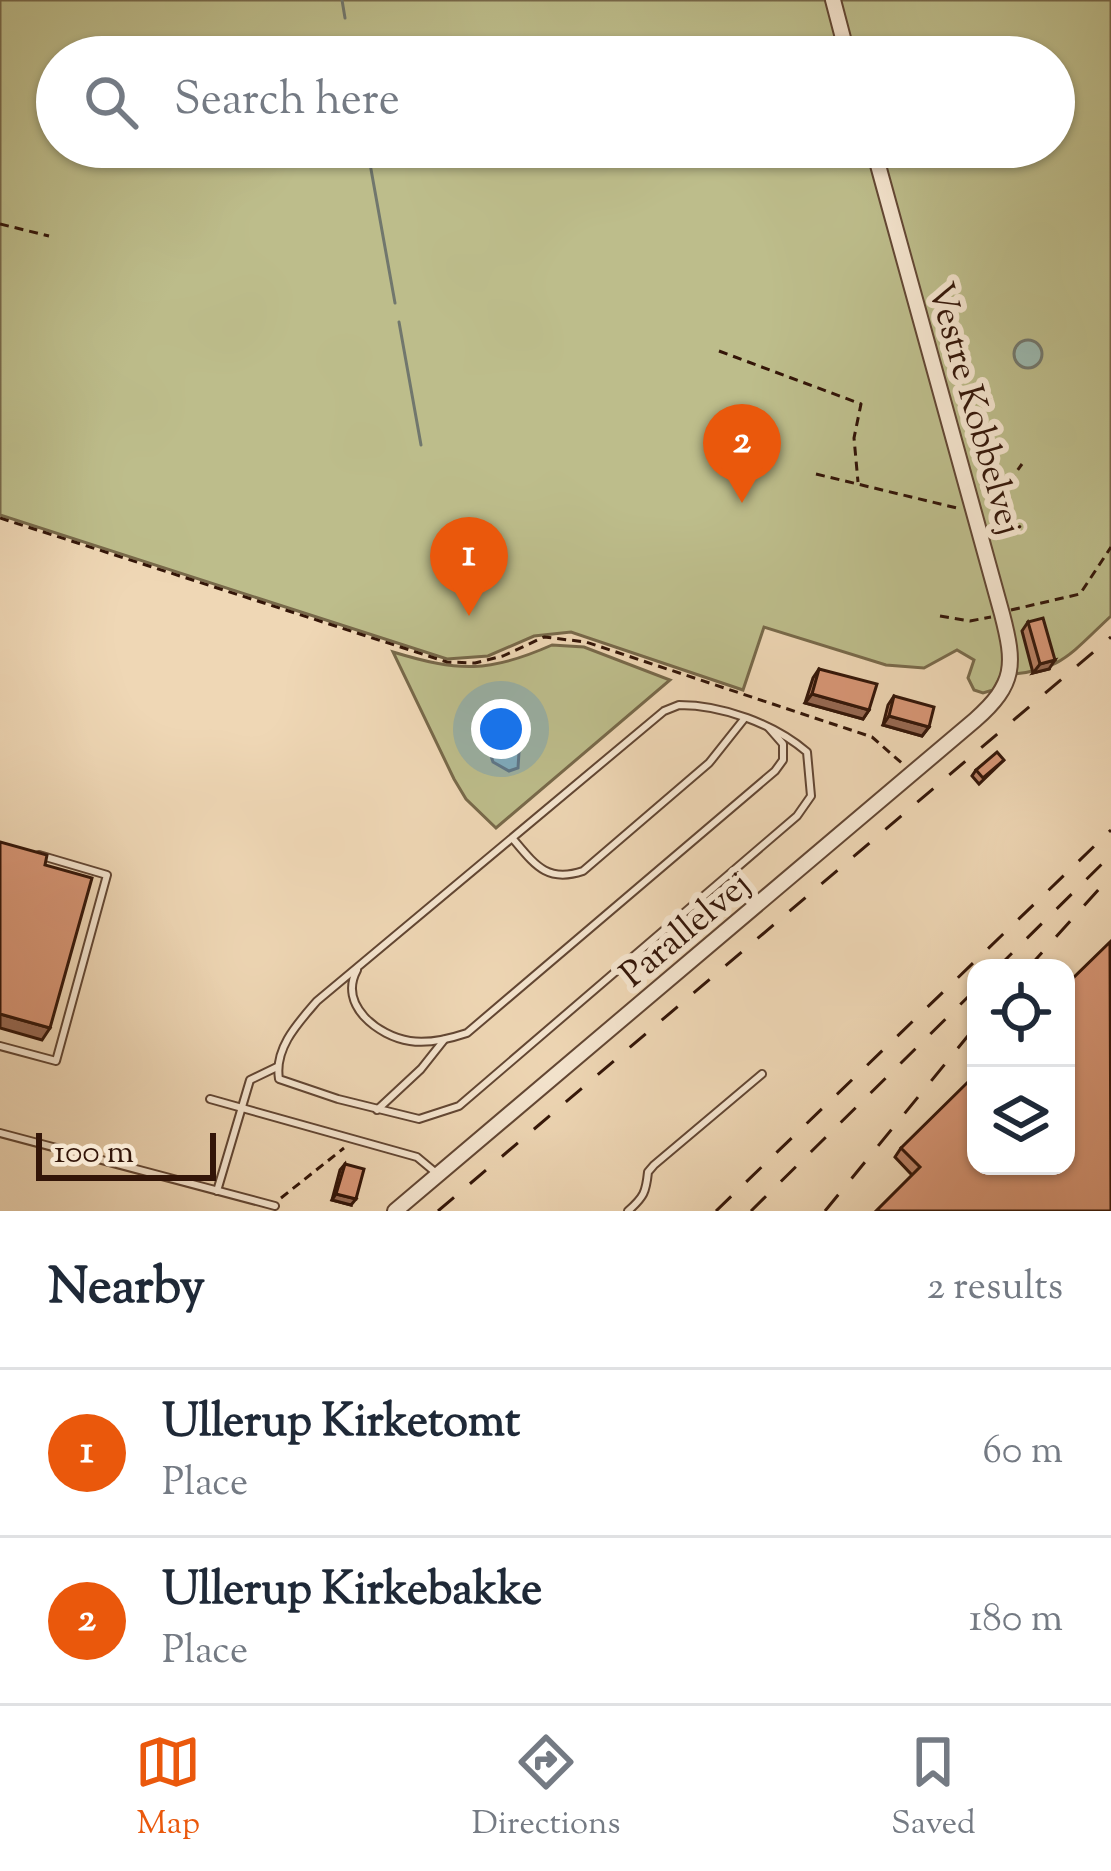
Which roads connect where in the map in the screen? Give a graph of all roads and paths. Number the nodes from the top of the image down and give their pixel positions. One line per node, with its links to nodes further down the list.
1 (832, 0): 2 (street)
2 (842, 36)
3 (879, 168): 10 (street, Vestre Kobbelvej)
4 (0, 224): 5 (path)
5 (49, 236)
6 (719, 351): 9 (path)
7 (1022, 464): 10 (path)
8 (816, 474): 9 (path)
9 (858, 482): 10 (path)
10 (973, 507): 13 (street, Vestre Kobbelvej)
11 (0, 518): 18 (path)
12 (1111, 547): 13 (path)
13 (1002, 614): 14 (path); 15 (street, Vestre Kobbelvej)
14 (940, 616)
15 (1006, 687): 18 (street, Parallelvej)
16 (744, 719): 17 (lane); 19 (lane); 19 (lane)
17 (767, 726): 22 (lane); 28 (lane)
18 (911, 774): 31 (street, Parallelvej)
19 (512, 838): 21 (lane)
20 (21, 850): 23 (lane)
21 (358, 967): 22 (lane); 24 (lane)
22 (444, 1040): 28 (lane)
23 (0, 1046)
24 (277, 1067): 27 (lane); 28 (lane)
25 (762, 1074): 35 (lane)
26 (210, 1099): 27 (lane)
27 (242, 1108): 30 (lane); 32 (lane)
28 (377, 1110)
29 (0, 1133): 32 (lane)
30 (355, 1140): 31 (lane); 33 (path)
31 (438, 1175): 34 (street, Parallelvej)
32 (217, 1190): 33 (lane)
33 (273, 1206)
34 (395, 1211)
35 (628, 1211)

